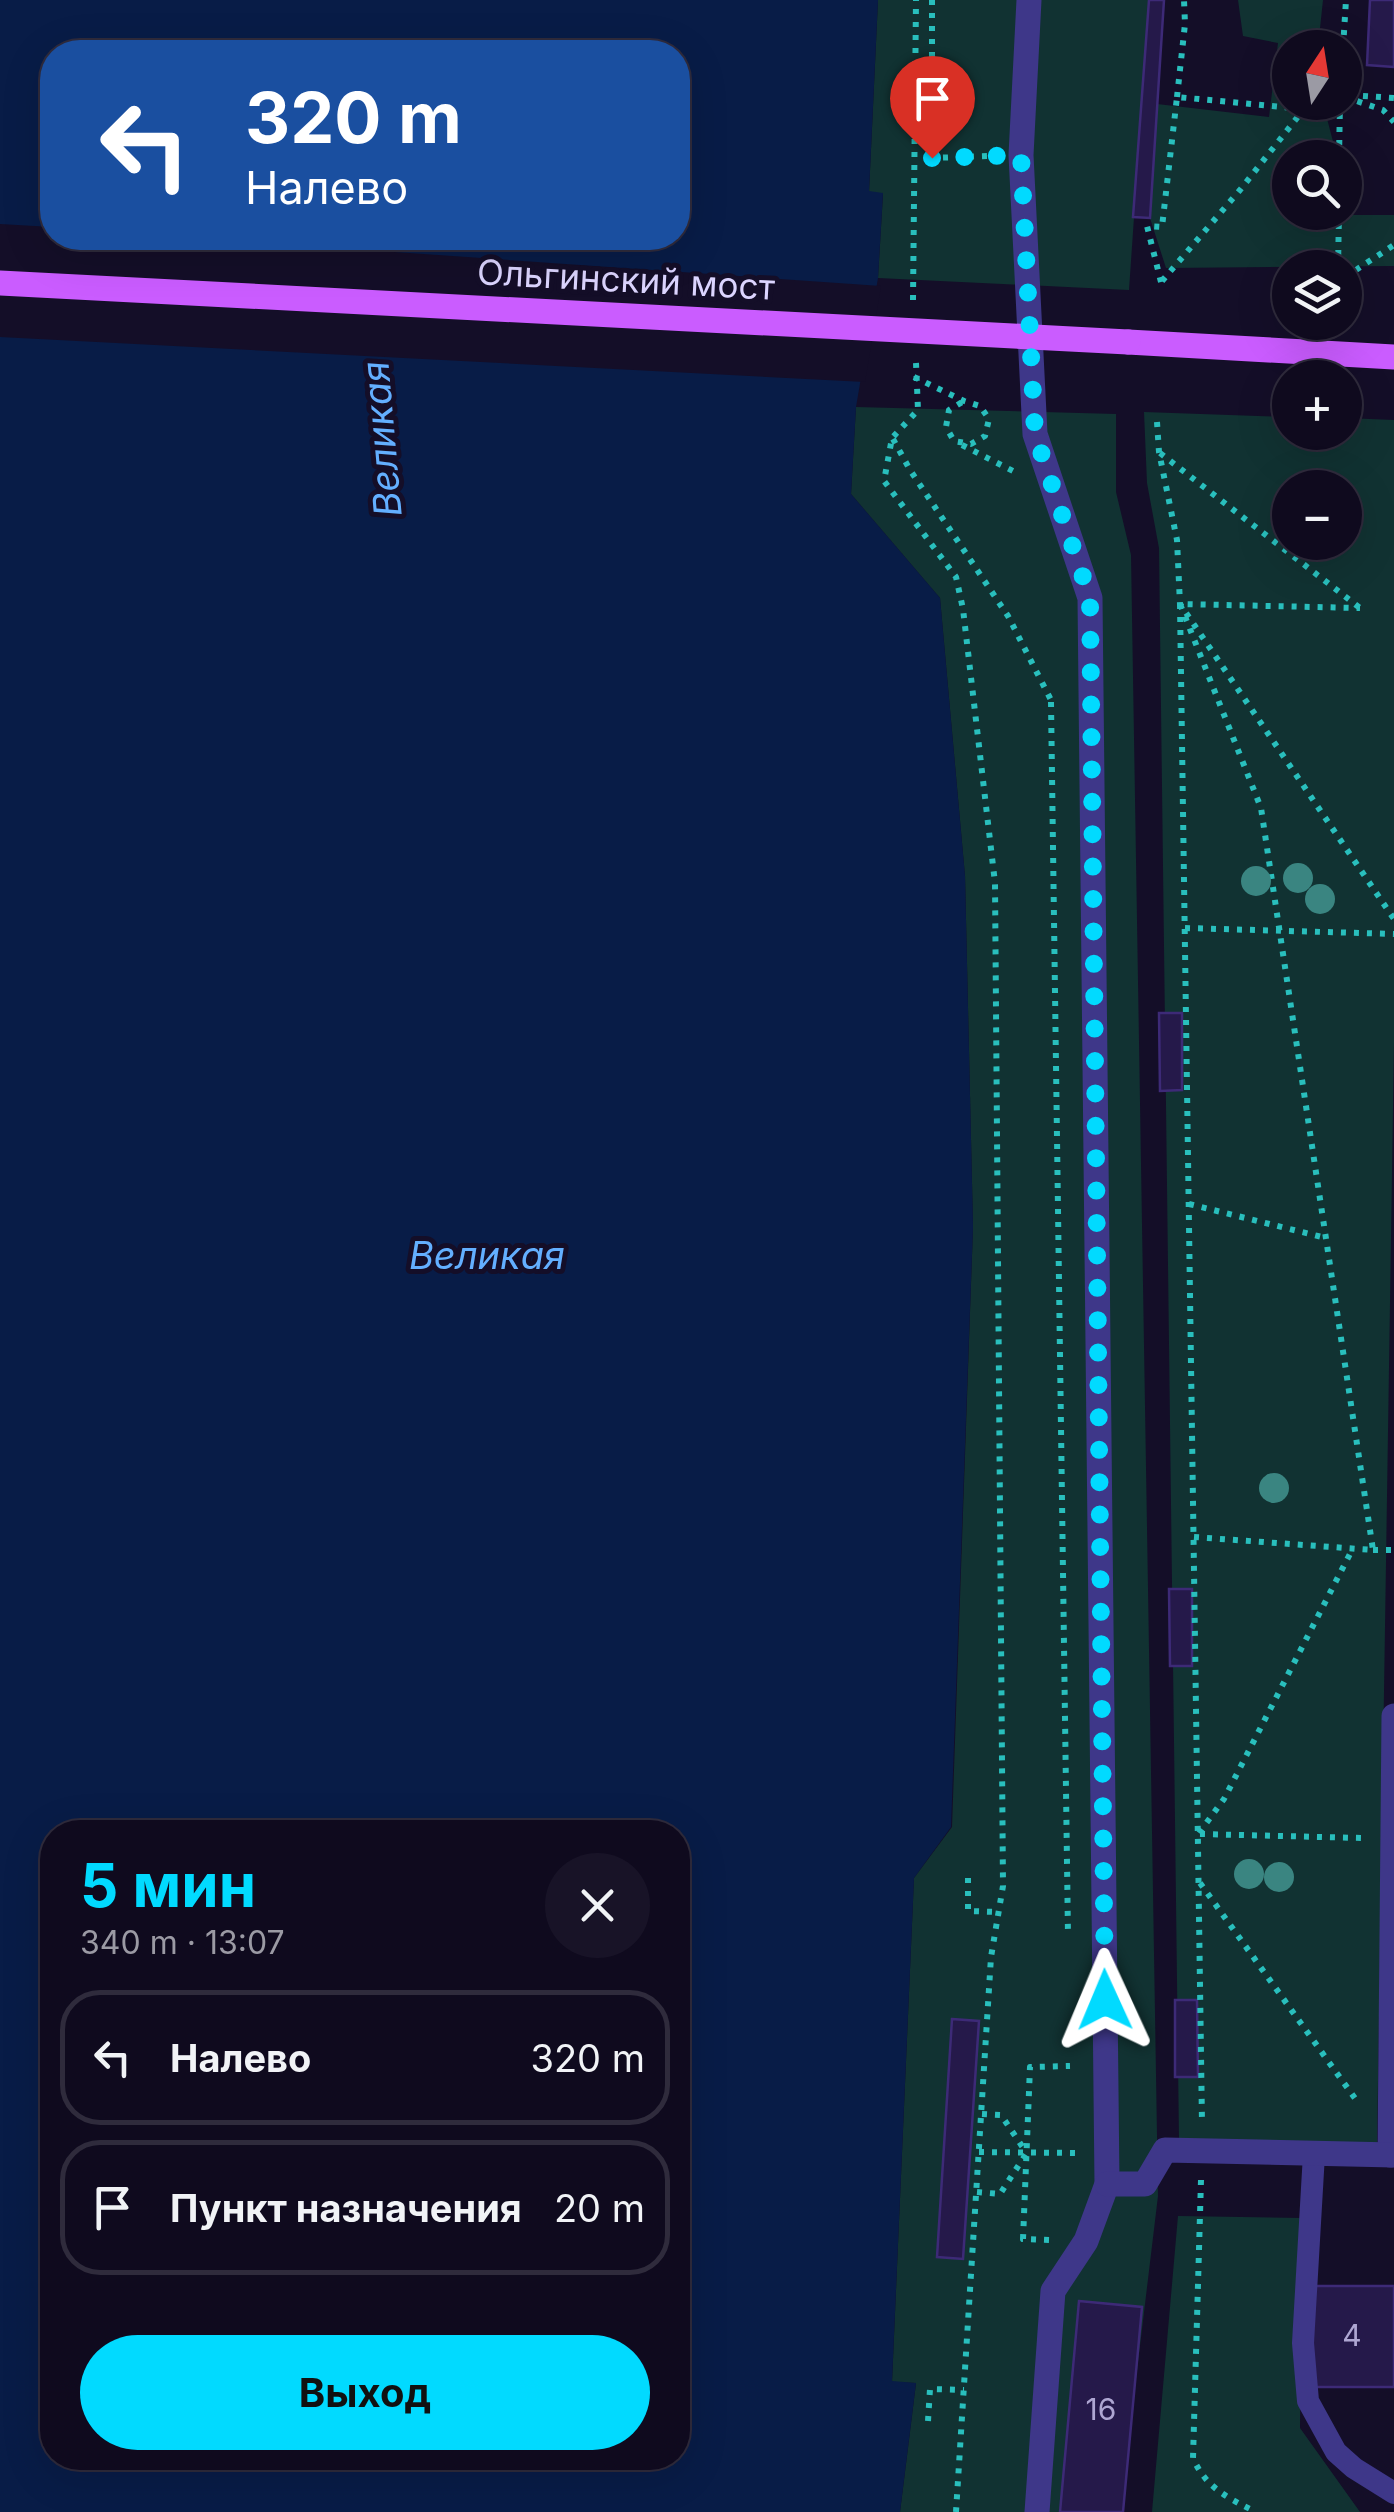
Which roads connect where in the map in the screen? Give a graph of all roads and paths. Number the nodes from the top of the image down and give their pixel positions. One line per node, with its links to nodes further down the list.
1 (916, 0): 18 (path)
2 (932, 0): 14 (path)
3 (1029, 0): 14 (street)
4 (1184, 0): 7 (path)
5 (1346, 0): 6 (path)
6 (1344, 30)
7 (1177, 97): 11 (path); 12 (path)
8 (1362, 97): 9 (path)
9 (1394, 98)
10 (1362, 102): 13 (path)
11 (1272, 106)
12 (1295, 120)
13 (1394, 122)
14 (1021, 155): 30 (street)
15 (1394, 245): 16 (path)
16 (1362, 266)
17 (0, 283): 20 (main road, Ольгинский мост, bridge)
18 (914, 312)
19 (915, 352): 24 (path)
20 (1394, 357)
21 (914, 377): 22 (path)
22 (964, 402): 25 (path); 25 (path)
23 (1157, 422): 26 (path)
24 (892, 438): 29 (path); 46 (path)
25 (954, 441): 27 (path)
26 (1159, 452): 28 (path); 28 (path)
27 (985, 460)
28 (1180, 604): 31 (path); 32 (path); 33 (path)
29 (1051, 702): 30 (path); 47 (path)
30 (1092, 702): 56 (street)
31 (1394, 919)
32 (1185, 928): 33 (path); 35 (path)
33 (1280, 930): 34 (path); 36 (path)
34 (1394, 934)
35 (1189, 1204): 36 (path); 37 (path)
36 (1326, 1238): 39 (path)
37 (1194, 1536): 38 (path); 42 (path)
38 (1353, 1548): 39 (path); 42 (path)
39 (1373, 1550): 40 (path)
40 (1394, 1550)
41 (1394, 1716): 43 (street)
42 (1198, 1834): 43 (path); 45 (path)
43 (1392, 1838): 52 (street)
44 (968, 1878): 46 (path)
45 (1199, 1882): 52 (path); 53 (path)
46 (998, 1912): 51 (path)
47 (1068, 1947)
48 (1070, 2046): 49 (path)
49 (1070, 2066): 50 (path); 55 (path)
50 (1070, 2083)
51 (982, 2114): 54 (path); 55 (path)
52 (1390, 2114): 58 (street)
53 (1202, 2151): 57 (street); 59 (street); 67 (path)
54 (980, 2152): 55 (path); 60 (path)
55 (1027, 2152): 56 (path); 60 (path); 61 (path)
56 (1106, 2154): 59 (street)
57 (1314, 2154): 58 (street); 64 (lane)
58 (1392, 2155)
59 (1107, 2184): 61 (street)
60 (976, 2192): 62 (path)
61 (1086, 2241): 66 (street)
62 (964, 2390): 63 (path); 65 (path)
63 (928, 2420)
64 (1394, 2492)
65 (956, 2512)
66 (1037, 2512)
67 (1256, 2512)

